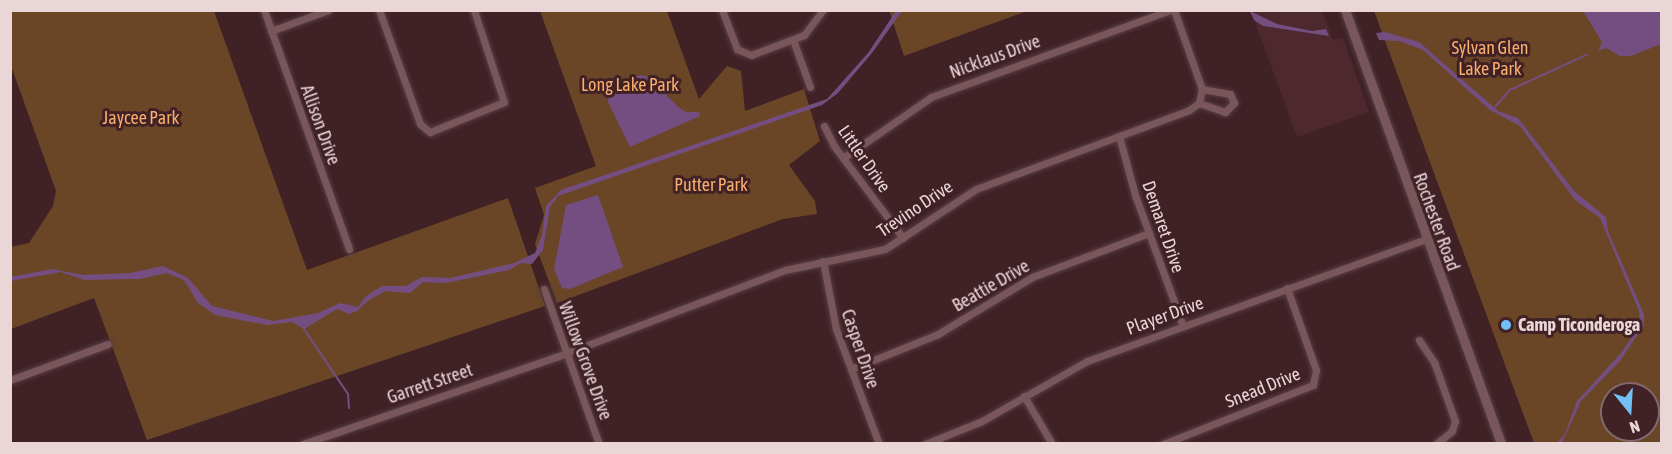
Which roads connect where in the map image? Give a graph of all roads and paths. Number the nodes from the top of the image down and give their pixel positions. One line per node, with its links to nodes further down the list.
1 (264, 10): 9 (street, Allison Drive)
2 (328, 10): 9 (street)
3 (379, 10): 4 (street)
4 (474, 10)
5 (722, 10): 10 (street)
6 (824, 10): 10 (street)
7 (1172, 10): 12 (street); 16 (street, Nicklaus Drive)
8 (1345, 10): 19 (main road, Rochester Road)
9 (271, 31): 20 (street, Allison Drive)
10 (793, 40): 11 (street)
11 (810, 87)
12 (1202, 92): 13 (street); 13 (street)
13 (1199, 104): 15 (street, Trevino Drive)
14 (824, 126): 16 (street, Littler Drive)
15 (1119, 136): 17 (street, Demaret Drive); 18 (street, Trevino Drive)
16 (843, 158): 18 (street, Littler Drive)
17 (1149, 234): 24 (street, Demaret Drive); 28 (street, Beattie Drive)
18 (903, 238): 21 (street, Trevino Drive)
19 (1425, 239): 22 (street, Player Drive); 38 (main road, Rochester Road)
20 (349, 249)
21 (823, 261): 27 (street, Trevino Drive); 28 (street, Casper Drive)
22 (1287, 288): 24 (street, Player Drive); 36 (street, Snead Drive)
23 (544, 289): 27 (street, Willow Grove Drive)
24 (1183, 326): 30 (street, Player Drive)
25 (1419, 340): 37 (street)
26 (108, 344): 29 (street)
27 (567, 351): 31 (street, Garrett Street); 32 (street, Willow Grove Drive)
28 (851, 369): 33 (street, Casper Drive)
29 (10, 380)
30 (1024, 396): 34 (street, Player Drive); 35 (street)
31 (303, 444)
32 (599, 444)
33 (879, 444)
34 (926, 444)
35 (1052, 444)
36 (1163, 444)
37 (1436, 444)
38 (1500, 444)

